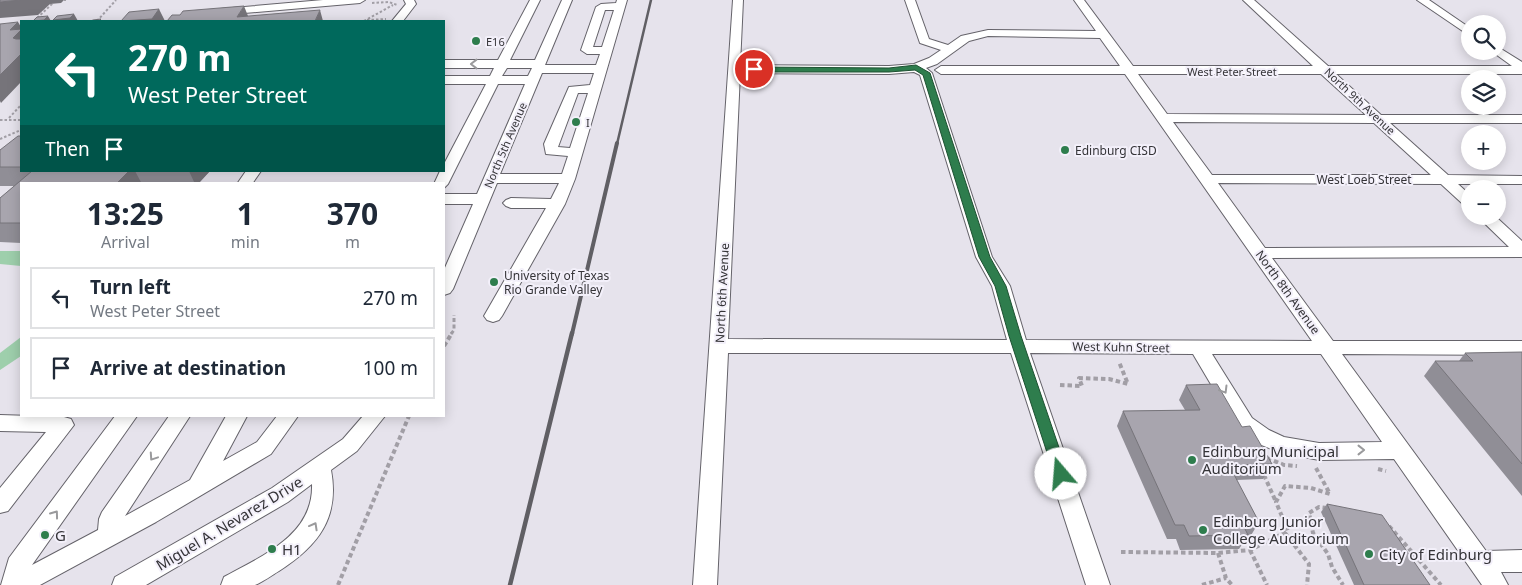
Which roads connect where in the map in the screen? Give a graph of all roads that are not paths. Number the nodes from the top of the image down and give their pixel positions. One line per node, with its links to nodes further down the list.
1 (360, 0): 11 (street)
2 (409, 0): 12 (street)
3 (535, 0): 19 (street)
4 (567, 0): 26 (street, North 5th Avenue)
5 (738, 0): 22 (street, North 6th Avenue)
6 (910, 0): 15 (street)
7 (1079, 0): 14 (street, North 8th Avenue)
8 (1248, 0): 25 (street, North 9th Avenue)
9 (1422, 0): 13 (street)
10 (621, 3): 16 (street); 16 (street)
11 (206, 13)
12 (393, 20)
13 (1461, 27)
14 (1104, 35): 15 (street); 27 (street, North 8th Avenue)
15 (949, 49): 20 (street)
16 (607, 51): 21 (street)
17 (1506, 57): 23 (street)
18 (445, 64): 19 (street, one-way to 18)
19 (503, 64): 26 (street); 29 (street)
20 (916, 68): 22 (street); 53 (street)
21 (601, 69): 26 (street); 30 (street)
22 (735, 69): 54 (street, North 6th Avenue)
23 (1522, 69): 25 (street, West Peter Street)
24 (941, 70): 27 (street, West Peter Street)
25 (1327, 70): 27 (street, West Peter Street); 32 (street, North 9th Avenue)
26 (537, 71): 29 (street); 36 (street, North 5th Avenue)
27 (1130, 71): 31 (street, North 8th Avenue)
28 (445, 80): 29 (street)
29 (494, 80): 41 (street)
30 (596, 88): 34 (street); 34 (street)
31 (1163, 118): 32 (street); 38 (street, North 8th Avenue)
32 (1378, 118): 33 (street); 39 (street, North 9th Avenue)
33 (1522, 119)
34 (576, 152): 37 (street)
35 (253, 172): 40 (street)
36 (491, 178): 37 (street); 45 (street, North 5th Avenue)
37 (568, 179): 47 (street)
38 (1206, 179): 39 (street, West Loeb Street); 50 (street, North 8th Avenue)
39 (1445, 179): 42 (street, West Loeb Street); 43 (street, North 9th Avenue)
40 (246, 182)
41 (443, 182)
42 (1520, 182)
43 (1461, 194)
44 (445, 199): 45 (street)
45 (482, 199): 51 (street, North 5th Avenue)
46 (511, 203): 47 (street)
47 (557, 204): 52 (street)
48 (1495, 225): 49 (street)
49 (1522, 251): 50 (street)
50 (1259, 253): 56 (street, North 8th Avenue)
51 (445, 287)
52 (493, 316)
53 (1018, 345): 54 (street, West Kuhn Street); 55 (street, West Kuhn Street); 76 (street)
54 (719, 346): 75 (street, North 6th Avenue)
55 (1200, 348): 56 (street, West Kuhn Street); 65 (street, one-way to 65)
56 (1329, 348): 57 (street, West Kuhn Street); 65 (street, North 8th Avenue)
57 (1522, 348)
58 (126, 417): 72 (street, one-way to 58)
59 (179, 417): 69 (street, one-way to 69)
60 (236, 417): 67 (street)
61 (287, 417): 67 (street)
62 (374, 417): 66 (street, Miguel A. Nevarez Drive)
63 (68, 420): 64 (street); 68 (street)
64 (0, 423)
65 (1401, 450): 71 (street, North 8th Avenue)
66 (320, 467): 73 (street, Miguel A. Nevarez Drive); 74 (street, one-way to 66)
67 (198, 486): 69 (street)
68 (0, 504)
69 (109, 535): 72 (street)
70 (1522, 561): 71 (street)
71 (1480, 562): 77 (street, North 8th Avenue)
72 (15, 585)
73 (124, 585)
74 (233, 585)
75 (705, 585)
76 (1098, 585)
77 (1496, 585)

